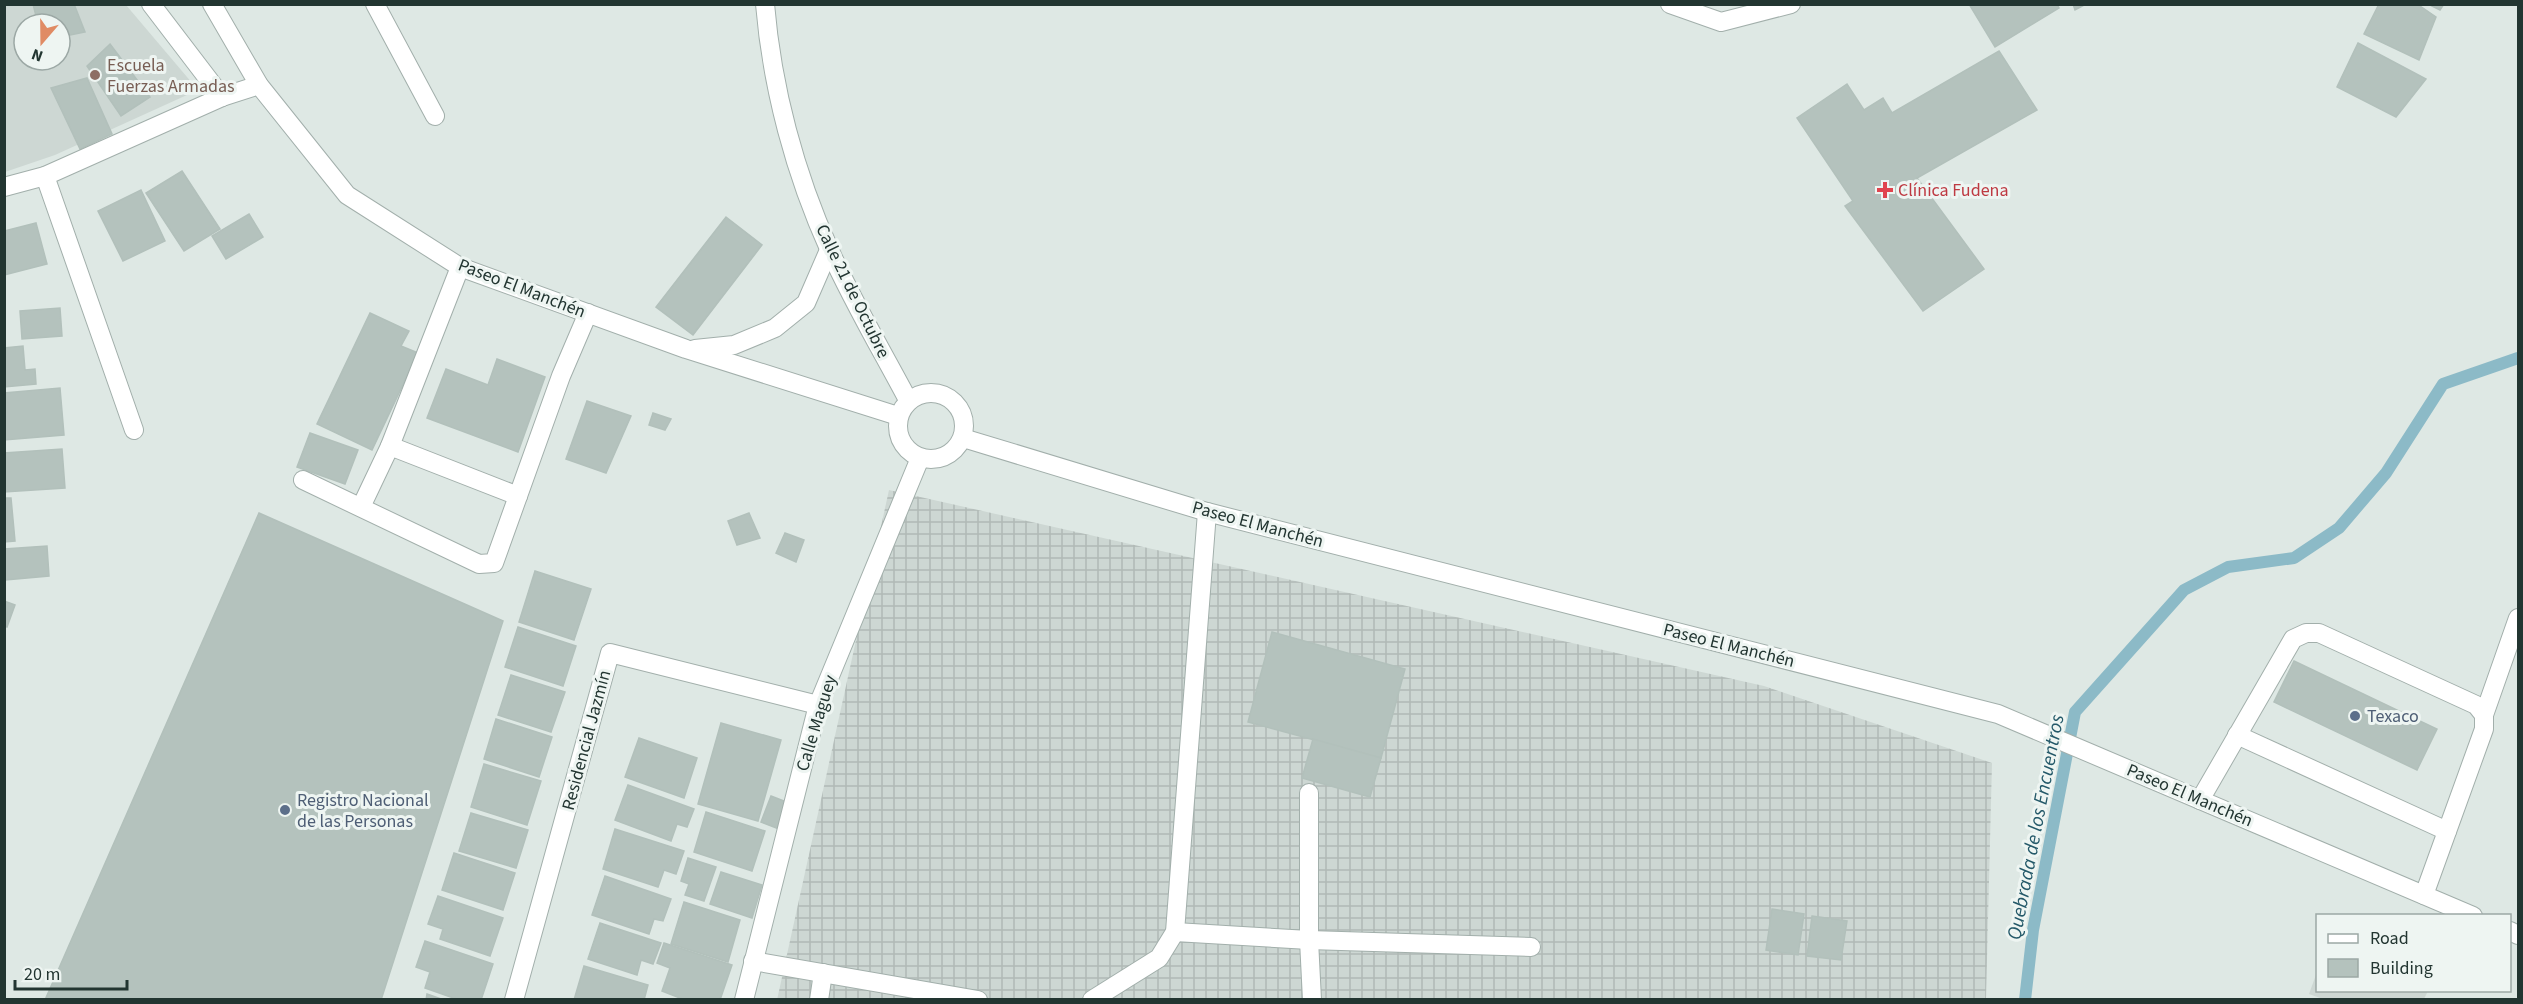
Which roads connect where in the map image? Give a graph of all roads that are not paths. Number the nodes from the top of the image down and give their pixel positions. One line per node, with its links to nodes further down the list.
1 (151, 4): 8 (street)
2 (212, 4): 7 (street, Paseo El Manchén)
3 (375, 4): 9 (street)
4 (765, 4): 12 (street, Calle 21 de Octubre)
5 (1670, 4): 6 (street)
6 (1791, 4)
7 (259, 85): 8 (street); 13 (street, Paseo El Manchén)
8 (222, 97): 10 (street)
9 (435, 116)
10 (45, 176): 11 (street); 18 (street)
11 (4, 187)
12 (830, 250): 15 (street); 16 (street, Calle 21 de Octubre)
13 (460, 267): 14 (street, Paseo El Manchén); 20 (street)
14 (588, 313): 15 (street, Paseo El Manchén); 23 (street)
15 (686, 350): 17 (street, Paseo El Manchén)
16 (908, 400): 17 (street); 19 (street)
17 (898, 417): 21 (street)
18 (134, 430)
19 (963, 438): 21 (street); 25 (street, Paseo El Manchén)
20 (390, 446): 23 (street); 24 (street)
21 (920, 458): 27 (street, Calle Maguey)
22 (303, 480): 24 (street)
23 (518, 496): 24 (street)
24 (361, 507)
25 (1207, 512): 31 (street, Paseo El Manchén); 35 (street)
26 (2518, 618): 28 (street)
27 (818, 705): 38 (street, Calle Maguey); 40 (street, Residencial Jazmín)
28 (2484, 715): 29 (street); 32 (street)
29 (2237, 735): 31 (street); 32 (street)
30 (1309, 793): 36 (street)
31 (2200, 800): 33 (street, Paseo El Manchén)
32 (2447, 831): 33 (street)
33 (2424, 895): 34 (street, Paseo El Manchén)
34 (2471, 914)
35 (1175, 932): 36 (street); 44 (street)
36 (1309, 940): 37 (street); 45 (street)
37 (1531, 947)
38 (753, 961): 39 (street); 41 (street, Calle Maguey)
39 (823, 973): 42 (street); 43 (street)
40 (514, 999)
41 (744, 999)
42 (819, 999)
43 (978, 999)
44 (1092, 999)
45 (1312, 999)

